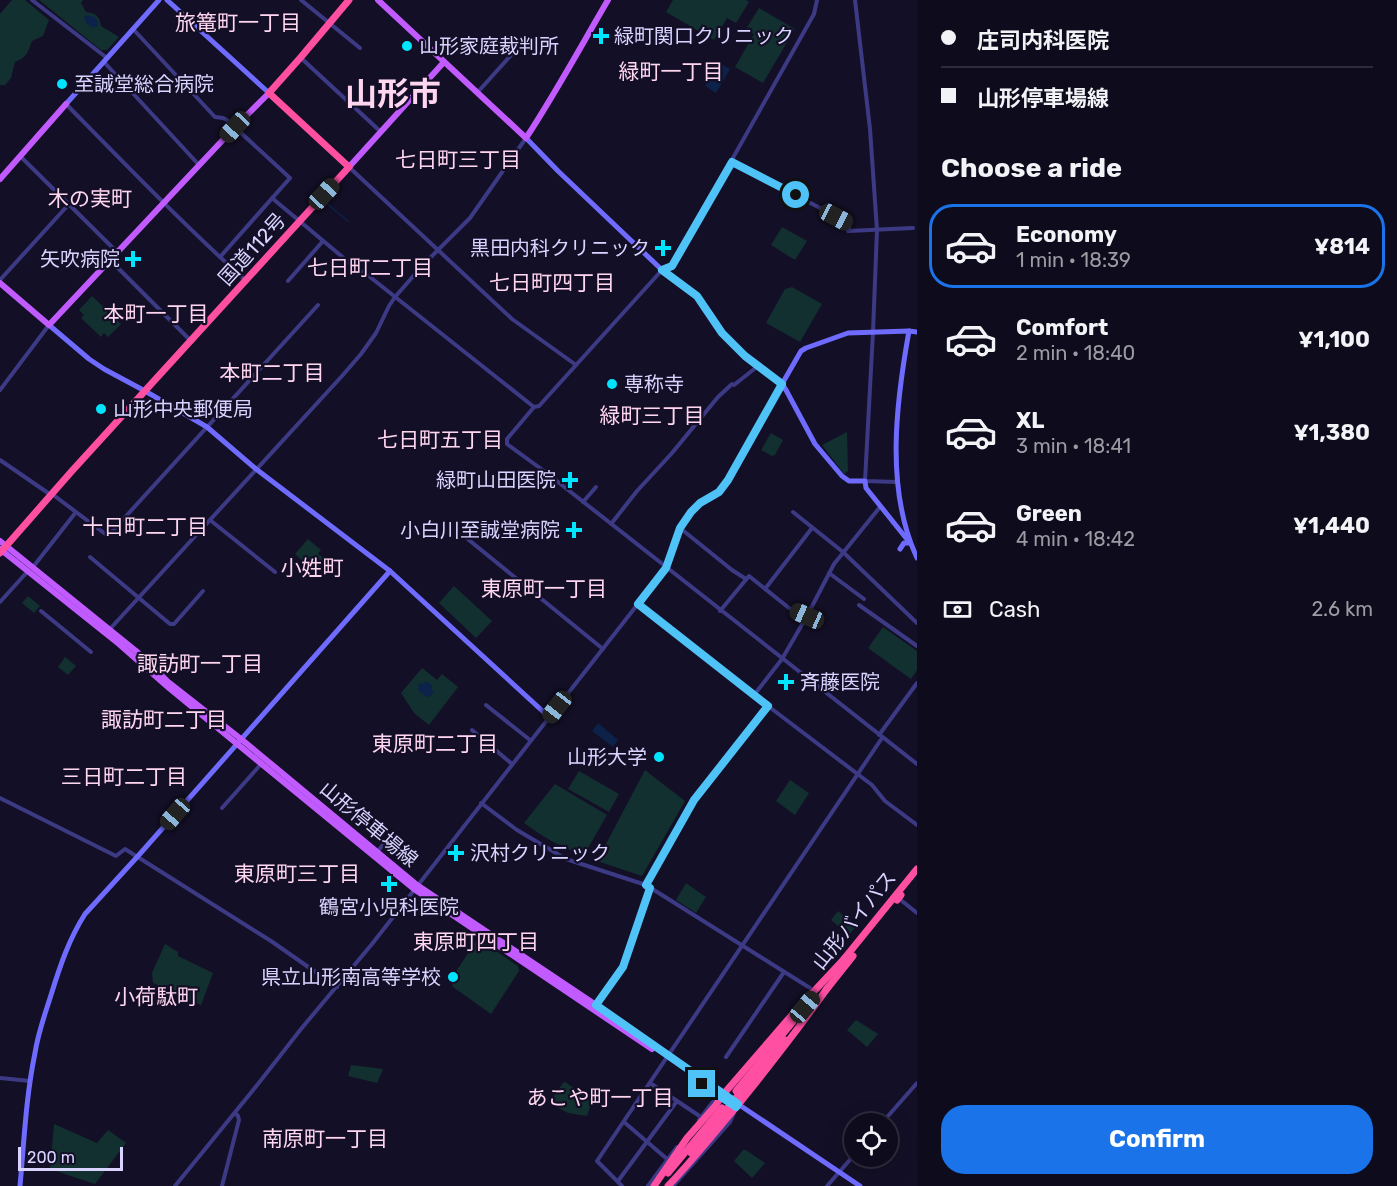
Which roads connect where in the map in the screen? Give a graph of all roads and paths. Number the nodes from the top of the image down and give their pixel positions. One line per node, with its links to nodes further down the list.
1 (32, 0): 15 (street)
2 (159, 0): 11 (street)
3 (167, 0): 17 (street)
4 (301, 0): 10 (street)
5 (349, 0): 10 (highway)
6 (378, 0): 16 (main road)
7 (608, 0): 22 (main road)
8 (817, 0): 24 (street)
9 (855, 0): 33 (street)
10 (329, 23): 13 (street); 14 (highway)
11 (133, 29): 15 (street); 20 (street)
12 (520, 45): 18 (street)
13 (360, 48)
14 (301, 57): 17 (highway); 21 (street)
15 (105, 60): 19 (street); 25 (street)
16 (444, 62): 18 (main road); 21 (main road)
17 (269, 93): 20 (main road); 26 (highway)
18 (477, 93): 22 (main road)
19 (66, 104): 23 (main road); 29 (street)
20 (235, 127): 25 (main road); 28 (street)
21 (381, 132): 26 (main road)
22 (525, 138): 35 (street); 39 (street)
23 (20, 156): 27 (main road); 30 (street)
24 (732, 162): 33 (street); 39 (street)
25 (199, 165): 29 (main road)
26 (349, 167): 31 (highway, 国道112号); 35 (street)
27 (0, 179)
28 (272, 198): 31 (street); 37 (street)
29 (164, 202): 36 (main road); 37 (street)
30 (69, 204): 36 (street); 40 (street)
31 (300, 221): 34 (street); 41 (highway, 国道112号)
32 (913, 228): 33 (street)
33 (877, 230): 47 (street)
34 (323, 241): 42 (street); 43 (street)
35 (438, 250): 43 (street); 49 (street)
36 (117, 252): 38 (main road)
37 (220, 258): 41 (street)
38 (110, 260): 45 (main road); 48 (street)
39 (662, 270): 49 (street); 50 (street)
40 (0, 281): 45 (main road)
41 (246, 281): 48 (highway, 国道112号)
42 (288, 281)
43 (395, 297): 54 (street); 57 (street)
44 (318, 305): 55 (street)
45 (50, 325): 52 (street); 53 (street)
46 (914, 331): 47 (street); 59 (street)
47 (873, 332): 51 (street); 58 (street)
48 (192, 341): 53 (highway, 国道112号)
49 (576, 365): 54 (street)
50 (758, 366): 51 (street); 69 (street)
51 (782, 384): 58 (street); 70 (street)
52 (0, 390)
53 (145, 391): 55 (street); 61 (highway, 国道112号)
54 (534, 407): 62 (street)
55 (207, 427): 57 (street); 64 (street)
56 (0, 460): 61 (street)
57 (256, 469): 66 (street); 81 (street)
58 (865, 481): 59 (street); 63 (street)
59 (898, 482): 68 (street)
60 (596, 487): 62 (street)
61 (51, 495): 64 (street); 74 (highway, 国道112号)
62 (583, 502): 69 (street)
63 (880, 507): 67 (street); 76 (street)
64 (76, 512): 80 (street)
65 (793, 512): 71 (street)
66 (210, 520): 82 (street); 87 (street)
67 (894, 522): 68 (street); 73 (street)
68 (904, 522): 73 (street)
69 (610, 524): 79 (street)
70 (680, 528): 79 (street); 84 (street)
71 (813, 528): 76 (street); 85 (street)
72 (464, 536): 98 (street)
73 (910, 543): 75 (street); 78 (street)
74 (2, 548): 80 (main road, 山形停車場線)
75 (900, 549)
76 (843, 552): 83 (street); 95 (street)
77 (90, 557): 87 (street)
78 (917, 558)
79 (666, 568): 90 (street); 92 (street)
80 (31, 569): 89 (street); 96 (main road, 山形停車場線); 109 (main road, 山形停車場線)
81 (390, 571): 105 (street); 109 (street)
82 (275, 572)
83 (829, 573): 88 (street); 94 (street)
84 (746, 579): 85 (street); 92 (street)
85 (765, 589): 94 (street)
86 (203, 591): 87 (street)
87 (138, 598): 96 (street)
88 (864, 599)
89 (0, 603)
90 (638, 604): 98 (street); 102 (street)
91 (859, 604): 97 (street)
92 (720, 610): 100 (street)
93 (41, 611): 99 (street)
94 (807, 616): 100 (street)
95 (917, 622)
96 (109, 630): 109 (main road, 山形停車場線)
97 (917, 646)
98 (603, 649): 105 (street)
99 (91, 652)
100 (782, 659): 102 (street); 107 (street)
101 (917, 682): 107 (street)
102 (754, 695): 104 (street)
103 (486, 705): 108 (street)
104 (768, 706): 113 (street); 123 (street)
105 (549, 717): 108 (street)
106 (472, 730): 111 (street)
107 (881, 737): 112 (street); 113 (street)
108 (530, 740): 111 (street)
109 (239, 741): 110 (main road, 山形停車場線); 119 (main road, 山形停車場線); 120 (street)
110 (261, 763): 116 (street); 124 (main road, 山形停車場線)
111 (512, 764): 115 (street)
112 (917, 764)
113 (858, 775): 117 (street); 127 (street)
114 (0, 798): 120 (street)
115 (481, 803): 123 (street); 124 (street)
116 (222, 808)
117 (917, 825)
118 (392, 834): 119 (street)
119 (377, 852): 124 (main road, 山形停車場線)
120 (138, 856): 130 (street); 137 (street)
121 (917, 869): 128 (highway, 山形バイパス)
122 (917, 875): 125 (highway, 山形バイパス)
123 (648, 886): 127 (street); 133 (street)
124 (416, 887): 130 (street); 133 (main road, 山形停車場線)
125 (900, 899): 126 (street); 131 (highway, 山形バイパス)
126 (917, 913)
127 (743, 945): 129 (street); 134 (street)
128 (846, 957): 140 (highway, 山形バイパス); 141 (highway)
129 (784, 972): 132 (street); 135 (street)
130 (338, 987): 145 (street)
131 (828, 987): 140 (highway, 山形バイパス); 143 (highway)
132 (810, 988)
133 (594, 1007): 134 (main road, 山形停車場線)
134 (667, 1057): 138 (street); 141 (main road, 山形停車場線)
135 (726, 1057)
136 (0, 1078): 137 (street)
137 (30, 1081): 154 (street)
138 (650, 1083): 142 (street); 148 (street)
139 (917, 1083): 146 (street)
140 (738, 1092): 144 (highway, 山形バイパス, bridge)
141 (722, 1095): 143 (main road, 山形停車場線); 147 (street); 159 (highway)
142 (676, 1101): 147 (street); 149 (street)
143 (737, 1105): 152 (street); 160 (highway); 161 (street)
144 (724, 1109): 159 (highway, 山形バイパス); 160 (highway, 山形バイパス)
145 (235, 1113): 155 (street); 156 (street)
146 (891, 1113)
147 (701, 1117): 150 (street)
148 (624, 1122): 149 (street); 153 (street)
149 (647, 1141): 150 (street); 153 (street)
150 (668, 1159): 158 (street)
151 (844, 1166): 152 (street)
152 (838, 1173): 162 (street); 163 (street); 164 (street)
153 (618, 1181): 157 (street)
154 (20, 1186)
155 (175, 1186)
156 (222, 1186)
157 (622, 1186)
158 (648, 1186)
159 (655, 1186)
160 (666, 1186)
161 (673, 1186)
162 (827, 1186)
163 (855, 1186)
164 (860, 1186)

